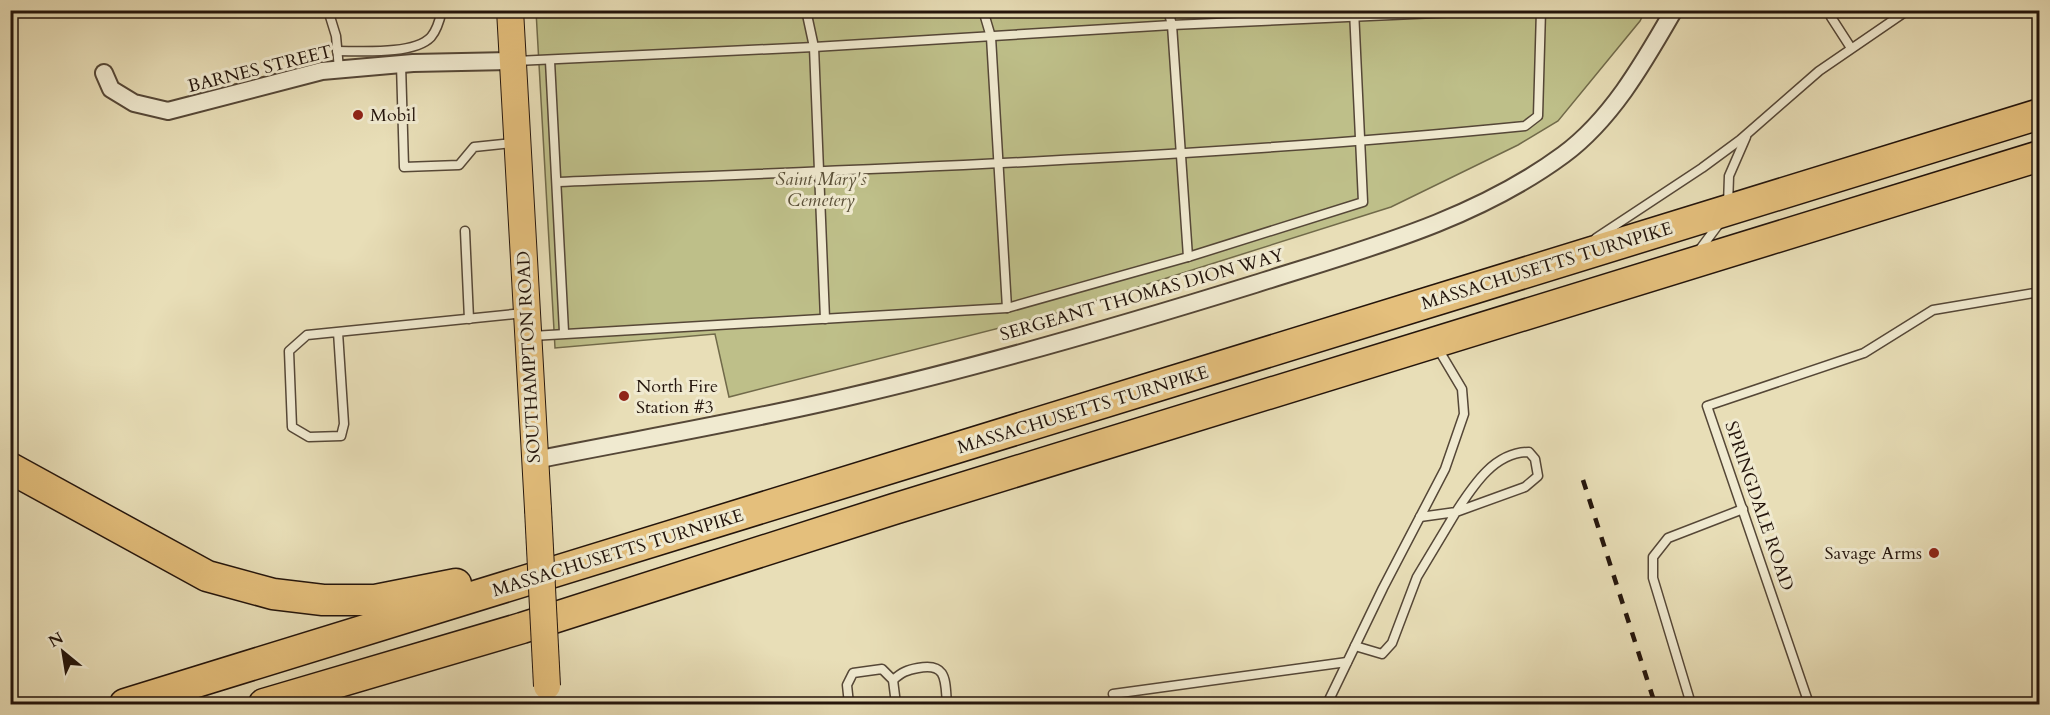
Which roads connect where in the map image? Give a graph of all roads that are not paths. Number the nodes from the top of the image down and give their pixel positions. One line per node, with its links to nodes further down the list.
1 (328, 10): 17 (lane)
2 (442, 10): 17 (lane)
3 (510, 10): 18 (main road, SOUTHAMPTON ROAD)
4 (806, 10): 15 (lane)
5 (983, 10): 14 (lane)
6 (1168, 10): 13 (lane)
7 (1503, 10): 12 (lane)
8 (1541, 10): 25 (lane)
9 (1674, 10): 46 (street, SERGEANT THOMAS DION WAY)
10 (1832, 10): 16 (lane)
11 (1908, 10): 16 (lane)
12 (1355, 14): 13 (lane); 25 (lane)
13 (1172, 25): 14 (lane); 27 (lane)
14 (991, 37): 15 (lane); 29 (lane)
15 (814, 47): 19 (lane); 30 (lane)
16 (1851, 48): 24 (lane)
17 (337, 51): 21 (lane)
18 (513, 61): 19 (lane); 20 (street, BARNES STREET); 26 (main road, SOUTHAMPTON ROAD)
19 (550, 61): 31 (lane)
20 (401, 64): 21 (street, BARNES STREET); 26 (lane)
21 (339, 69): 22 (street, BARNES STREET)
22 (104, 73)
23 (2040, 114): 32 (highway, MASSACHUSETTS TURNPIKE)
24 (1749, 131): 32 (lane); 36 (lane)
25 (1362, 142): 27 (lane); 34 (lane)
26 (518, 143): 41 (main road, SOUTHAMPTON ROAD)
27 (1181, 152): 29 (lane); 34 (lane)
28 (2040, 156): 35 (highway)
29 (998, 162): 30 (lane); 38 (lane)
30 (817, 172): 31 (lane); 40 (lane)
31 (558, 182): 43 (lane)
32 (1728, 210): 35 (lane); 36 (highway, MASSACHUSETTS TURNPIKE)
33 (465, 231): 39 (lane)
34 (1188, 257): 38 (lane)
35 (1688, 263): 44 (highway)
36 (1546, 267): 45 (highway, MASSACHUSETTS TURNPIKE)
37 (2040, 292): 48 (lane, SPRINGDALE ROAD)
38 (1007, 308): 40 (lane)
39 (469, 318): 41 (lane); 42 (lane)
40 (825, 319): 43 (lane)
41 (528, 325): 43 (lane); 46 (main road, SOUTHAMPTON ROAD)
42 (338, 332): 42 (lane)
43 (564, 332)
44 (1434, 342): 50 (lane); 51 (highway)
45 (943, 453): 47 (highway); 58 (highway, MASSACHUSETTS TURNPIKE)
46 (535, 460): 56 (main road, SOUTHAMPTON ROAD, bridge)
47 (10, 468)
48 (1743, 509): 57 (lane, SPRINGDALE ROAD); 65 (lane)
49 (1456, 512): 49 (lane); 50 (lane); 52 (lane)
50 (1420, 517): 52 (lane)
51 (522, 628): 59 (highway); 60 (highway)
52 (1355, 646): 53 (lane)
53 (1347, 662): 55 (lane); 64 (lane)
54 (893, 680): 61 (lane); 62 (lane); 63 (lane)
55 (1113, 694)
56 (548, 695)
57 (1808, 704)
58 (125, 705)
59 (264, 705)
60 (306, 705)
61 (849, 705)
62 (896, 705)
63 (947, 705)
64 (1327, 705)
65 (1691, 705)

